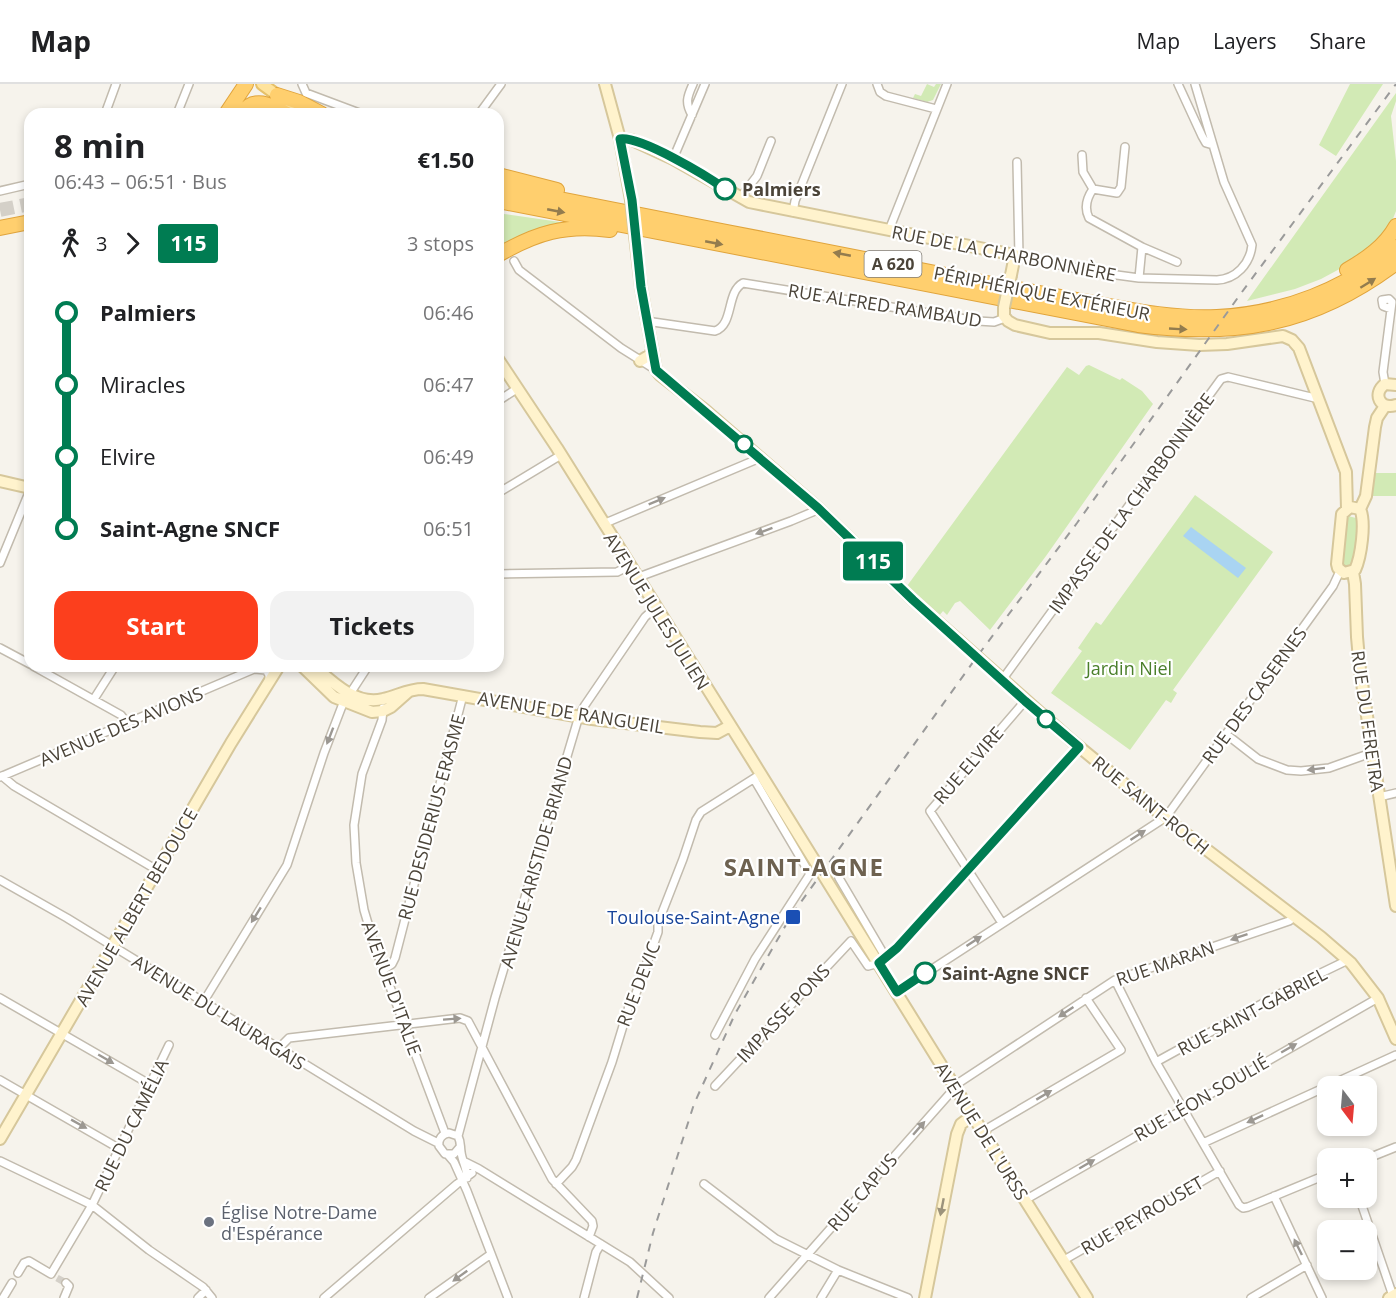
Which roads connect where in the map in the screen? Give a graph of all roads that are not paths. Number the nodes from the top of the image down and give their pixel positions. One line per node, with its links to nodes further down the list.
1 (116, 84): 17 (street)
2 (189, 84): 18 (street)
3 (238, 84): 19 (highway)
4 (246, 84): 19 (highway)
5 (262, 84): 16 (main road)
6 (302, 84): 23 (street)
7 (501, 84): 24 (street)
8 (606, 84): 27 (street)
9 (693, 84): 26 (street)
10 (705, 84): 26 (street)
11 (842, 84): 42 (street)
12 (877, 84): 25 (street)
13 (947, 84): 25 (street)
14 (1178, 84): 29 (street)
15 (1195, 84): 29 (street)
16 (277, 95): 21 (main road); 22 (highway)
17 (107, 108)
18 (179, 108)
19 (238, 108): 20 (highway)
20 (277, 108)
21 (295, 108)
22 (310, 108)
23 (346, 108)
24 (483, 108)
25 (936, 109): 46 (street)
26 (692, 116): 32 (street)
27 (620, 139): 32 (street, RUE DE LA CHARBONNIÈRE); 60 (street, bridge)
28 (771, 141): 39 (street)
29 (1213, 145): 56 (street, RUE DE LA CHARBONNIÈRE)
30 (1125, 147): 37 (street)
31 (1082, 155): 37 (street)
32 (673, 159): 39 (street, RUE DE LA CHARBONNIÈRE)
33 (1017, 162): 52 (street)
34 (504, 176): 41 (highway)
35 (24, 185): 38 (street)
36 (504, 188): 41 (highway, PÉRIPHÉRIQUE EXTÉRIEUR / A 620)
37 (1093, 189): 49 (street)
38 (0, 191)
39 (740, 198): 42 (street, RUE DE LA CHARBONNIÈRE)
40 (504, 202): 48 (highway, A 620, one-way to 48)
41 (611, 208): 58 (highway, PÉRIPHÉRIQUE EXTÉRIEUR / A 620, one-way to 41)
42 (793, 212): 46 (street, RUE DE LA CHARBONNIÈRE)
43 (24, 223): 45 (highway)
44 (1396, 226): 58 (highway)
45 (1, 228): 47 (highway)
46 (889, 230): 52 (street, RUE DE LA CHARBONNIÈRE)
47 (24, 231)
48 (657, 232): 51 (highway); 55 (highway, A 620, one-way to 55)
49 (1142, 247): 54 (street); 56 (street)
50 (1396, 247): 58 (highway, PÉRIPHÉRIQUE EXTÉRIEUR / A 620)
51 (504, 252)
52 (1017, 256): 56 (street, RUE DE LA CHARBONNIÈRE); 59 (street, bridge)
53 (514, 261): 62 (street)
54 (1177, 262)
55 (1396, 263)
56 (1139, 278)
57 (1391, 309): 65 (street)
58 (1266, 312)
59 (1005, 313): 60 (street, RUE ALFRED RAMBAUD); 68 (street, RUE ALFRED RAMBAUD)
60 (646, 321): 61 (street)
61 (652, 350): 62 (street); 64 (street)
62 (640, 361): 64 (street)
63 (504, 368): 66 (street, AVENUE JULES JULIEN)
64 (656, 370): 71 (street, RUE SAINT-ROCH)
65 (1391, 385): 69 (street)
66 (518, 388): 67 (street); 70 (street, AVENUE JULES JULIEN)
67 (504, 397)
68 (1320, 399): 77 (street, RUE ALFRED RAMBAUD); 96 (street, IMPASSE DE LA CHARBONNIÈRE)
69 (1390, 405): 78 (street)
70 (561, 455): 74 (street); 79 (street, AVENUE JULES JULIEN)
71 (760, 458): 76 (street, RUE SAINT-ROCH); 79 (street, one-way to 71)
72 (0, 481): 73 (street)
73 (24, 487)
74 (504, 489)
75 (24, 504): 80 (street)
76 (818, 508): 85 (street, one-way to 85); 96 (street, RUE SAINT-ROCH)
77 (1347, 509): 78 (street); 82 (street, RUE ALFRED RAMBAUD)
78 (1360, 509): 83 (street, RUE DU FERETRA)
79 (603, 524): 81 (street, AVENUE JULES JULIEN)
80 (0, 564)
81 (629, 566): 84 (street); 85 (street, AVENUE JULES JULIEN)
82 (1340, 571): 83 (street); 105 (street, RUE DES CASERNES)
83 (1353, 572): 107 (street, RUE DU FERETRA)
84 (504, 574)
85 (636, 578): 86 (street, AVENUE JULES JULIEN)
86 (655, 608): 102 (street, AVENUE ARISTIDE BRIAND); 104 (street, AVENUE JULES JULIEN)
87 (0, 648): 88 (street)
88 (24, 661)
89 (45, 672): 99 (street)
90 (111, 672): 99 (street)
91 (247, 672): 103 (street, AVENUE DES AVIONS)
92 (273, 672): 114 (street, AVENUE ALBERT BEDOUCE)
93 (308, 672): 98 (street)
94 (320, 672): 98 (street)
95 (364, 672): 98 (street)
96 (1002, 680): 100 (street, RUE SAINT-ROCH)
97 (463, 695): 101 (street, AVENUE DE RANGUEIL); 102 (street, AVENUE DE RANGUEIL); 125 (street, RUE DESIDERIUS ERASME)
98 (346, 698): 101 (street); 131 (street, one-way to 131)
99 (94, 699): 103 (street)
100 (1025, 701): 106 (street, RUE SAINT-ROCH); 115 (street, RUE ELVIRE)
101 (382, 705): 125 (street, AVENUE D'ITALIE)
102 (579, 716): 104 (street, AVENUE DE RANGUEIL); 138 (street, AVENUE ARISTIDE BRIAND)
103 (127, 723): 108 (street, AVENUE DES AVIONS)
104 (730, 726): 109 (street, AVENUE JULES JULIEN)
105 (1226, 734): 107 (street, one-way to 105); 112 (street, RUE DES CASERNES)
106 (1079, 747): 112 (street, RUE SAINT-ROCH); 115 (street)
107 (1371, 753): 111 (street, RUE DU FERETRA)
108 (1, 776): 114 (street)
109 (757, 777): 113 (street, AVENUE JULES JULIEN); 134 (street, AVENUE JULES JULIEN); 167 (street, RUE DEVIC)
110 (1396, 793): 111 (street)
111 (1378, 797): 118 (street, RUE DU FERETRA)
112 (1166, 818): 119 (street, RUE SAINT-ROCH); 120 (street, one-way to 112)
113 (816, 862): 124 (street, AVENUE DE L'URSS)
114 (157, 870): 122 (street, AVENUE ALBERT BEDOUCE)
115 (967, 871): 120 (street, RUE ELVIRE); 124 (street)
116 (839, 878): 124 (street, AVENUE DE L'URSS)
117 (0, 879): 122 (street, AVENUE DU LAURAGAIS)
118 (1396, 906)
119 (1294, 917): 123 (street, RUE SAINT-ROCH); 126 (street, RUE MARAN, one-way to 126)
120 (1002, 923): 127 (street, one-way to 120)
121 (851, 941): 124 (street, AVENUE DE L'URSS); 144 (street, IMPASSE PONS)
122 (113, 947): 131 (street, AVENUE DU LAURAGAIS); 133 (street, AVENUE ALBERT BEDOUCE)
123 (1348, 960): 130 (street, RUE SAINT-ROCH); 140 (street, RUE SAINT-GABRIEL)
124 (882, 961): 127 (street, AVENUE DE L'URSS)
125 (383, 970): 132 (street, AVENUE D'ITALIE)
126 (1115, 980): 129 (street, RUE MARAN); 140 (street)
127 (897, 992): 145 (street, AVENUE DE L'URSS)
128 (0, 998): 133 (street)
129 (1086, 998): 145 (street, RUE MARAN, one-way to 145); 150 (street, one-way to 129)
130 (1378, 998): 135 (street, RUE SAINT-ROCH); 148 (street, RUE LÉON SOULIÉ, one-way to 130)
131 (204, 1001): 137 (street, AVENUE DU LAURAGAIS)
132 (404, 1024): 137 (street); 138 (street, one-way to 138); 151 (street, AVENUE D'ITALIE)
133 (62, 1034): 143 (street, one-way to 143); 147 (street, AVENUE ALBERT BEDOUCE)
134 (715, 1035)
135 (1396, 1039)
136 (169, 1046): 143 (street, RUE DU CAMÉLIA)
137 (279, 1048): 154 (street, AVENUE DU LAURAGAIS)
138 (483, 1048): 152 (street, AVENUE ARISTIDE BRIAND); 167 (street)
139 (1396, 1055): 141 (street)
140 (1156, 1062): 148 (street)
141 (1350, 1076)
142 (0, 1080): 147 (street)
143 (151, 1085): 158 (street, RUE DU CAMÉLIA)
144 (715, 1086)
145 (955, 1086): 149 (street, AVENUE DE L'URSS); 176 (street, RUE CAPUS, one-way to 145)
146 (1317, 1091): 155 (street, one-way to 155)
147 (26, 1094): 153 (street, AVENUE ALBERT BEDOUCE); 158 (street, one-way to 158)
148 (1183, 1108): 155 (street); 170 (street, RUE LÉON SOULIÉ, one-way to 148)
149 (972, 1115): 150 (street, AVENUE DE L'URSS); 197 (street, one-way to 197)
150 (983, 1131): 170 (street, AVENUE DE L'URSS)
151 (445, 1133): 152 (street); 154 (street)
152 (458, 1136): 156 (street)
153 (0, 1139)
154 (438, 1143): 159 (street)
155 (1203, 1143): 163 (street)
156 (460, 1147): 159 (street); 162 (street)
157 (1396, 1147): 160 (street)
158 (120, 1149): 171 (street, RUE DU CAMÉLIA)
159 (448, 1155): 164 (street)
160 (1377, 1155)
161 (0, 1161): 171 (street)
162 (465, 1162): 164 (street); 165 (street)
163 (1220, 1171): 169 (street); 177 (street, RUE PEYROUSET)
164 (467, 1176): 165 (street); 175 (street); 189 (street)
165 (490, 1176): 173 (street)
166 (1317, 1178): 169 (street)
167 (556, 1184): 173 (street)
168 (704, 1184): 176 (street)
169 (1274, 1196): 178 (street, one-way to 169)
170 (1025, 1200): 177 (street, AVENUE DE L'URSS)
171 (92, 1204): 180 (street, RUE DU CAMÉLIA); 183 (street)
172 (1363, 1208): 184 (street)
173 (589, 1237): 174 (street)
174 (601, 1244): 192 (street); 193 (street)
175 (491, 1254): 190 (street, one-way to 190); 191 (street)
176 (807, 1254): 179 (street); 194 (street, RUE CAPUS)
177 (1064, 1260): 198 (street, AVENUE DE L'URSS)
178 (1307, 1265): 199 (street); 200 (street)
179 (838, 1270): 195 (street); 196 (street)
180 (18, 1273)
181 (12, 1283): 185 (street)
182 (66, 1283): 186 (street)
183 (206, 1290): 187 (street); 188 (street)
184 (1393, 1296)
185 (1, 1298)
186 (64, 1298)
187 (198, 1298)
188 (212, 1298)
189 (324, 1298)
190 (429, 1298)
191 (508, 1298)
192 (584, 1298)
193 (669, 1298)
194 (770, 1298)
195 (821, 1298)
196 (908, 1298)
197 (925, 1298)
198 (1088, 1298)
199 (1251, 1298)
200 (1322, 1298)

